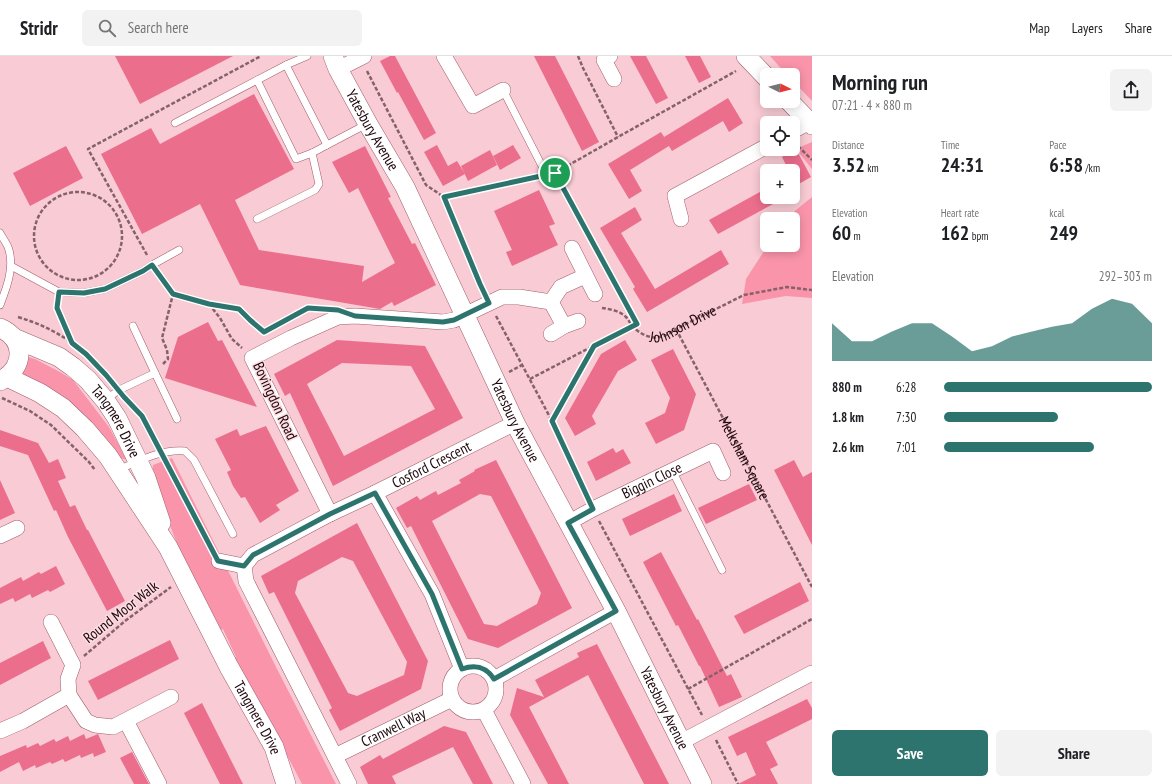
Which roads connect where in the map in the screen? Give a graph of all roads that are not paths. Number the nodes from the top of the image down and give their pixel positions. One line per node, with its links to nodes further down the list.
1 (307, 56): 7 (lane)
2 (444, 56): 11 (street)
3 (610, 56): 9 (street)
4 (362, 57): 6 (street)
5 (749, 59): 8 (street)
6 (336, 62): 14 (street, Yatesbury Avenue)
7 (286, 65): 10 (lane); 16 (lane)
8 (760, 71)
9 (614, 79)
10 (257, 80): 13 (lane); 18 (lane)
11 (504, 90): 19 (lane)
12 (793, 108): 15 (street)
13 (175, 123)
14 (368, 124): 16 (lane); 30 (street, Yatesbury Avenue)
15 (805, 126)
16 (327, 145): 18 (lane)
17 (760, 150): 21 (street)
18 (312, 154): 20 (lane)
19 (544, 174)
20 (257, 219)
21 (681, 220)
22 (0, 233): 25 (lane)
23 (572, 248): 26 (street)
24 (179, 250): 25 (lane)
25 (11, 266): 29 (lane)
26 (585, 276): 27 (street); 28 (street)
27 (596, 300)
28 (551, 302): 30 (street, Bovingdon Road); 33 (street)
29 (0, 305)
30 (465, 315): 38 (street, Yatesbury Avenue); 44 (street, Bovingdon Road)
31 (133, 326): 34 (lane)
32 (7, 333): 35 (street); 36 (street, Tangmere Drive)
33 (550, 334)
34 (155, 373): 36 (lane); 37 (lane)
35 (3, 379): 40 (street, Tangmere Drive)
36 (112, 395): 39 (street, Tangmere Drive)
37 (177, 418)
38 (515, 422): 43 (street, Cosford Crescent); 45 (street, Yatesbury Avenue)
39 (138, 462): 40 (lane); 47 (lane); 49 (street, Tangmere Drive)
40 (117, 470): 49 (street, Tangmere Drive)
41 (672, 470): 42 (street, Biggin Close); 45 (street, Biggin Close); 52 (lane)
42 (723, 473)
43 (375, 493): 44 (street, Cosford Crescent); 55 (street)
44 (330, 514): 51 (street, Cosford Crescent)
45 (568, 523): 53 (street, Yatesbury Avenue)
46 (17, 528): 48 (street)
47 (233, 534)
48 (0, 536)
49 (168, 547): 67 (street, Tangmere Drive)
50 (218, 561): 51 (street)
51 (244, 566): 65 (street)
52 (722, 570)
53 (616, 611): 57 (street); 64 (street, Yatesbury Avenue)
54 (51, 622): 58 (street)
55 (462, 669): 57 (street); 60 (street)
56 (812, 673): 64 (street)
57 (494, 679): 61 (street)
58 (70, 695): 62 (street); 63 (street)
59 (171, 697): 62 (street)
60 (452, 699): 61 (street); 65 (street, Cranwell Way)
61 (484, 710): 69 (street)
62 (126, 721): 66 (street)
63 (0, 731)
64 (681, 742): 70 (street, Yatesbury Avenue)
65 (335, 756): 68 (street)
66 (159, 784)
67 (284, 784)
68 (349, 784)
69 (523, 784)
70 (702, 784)

